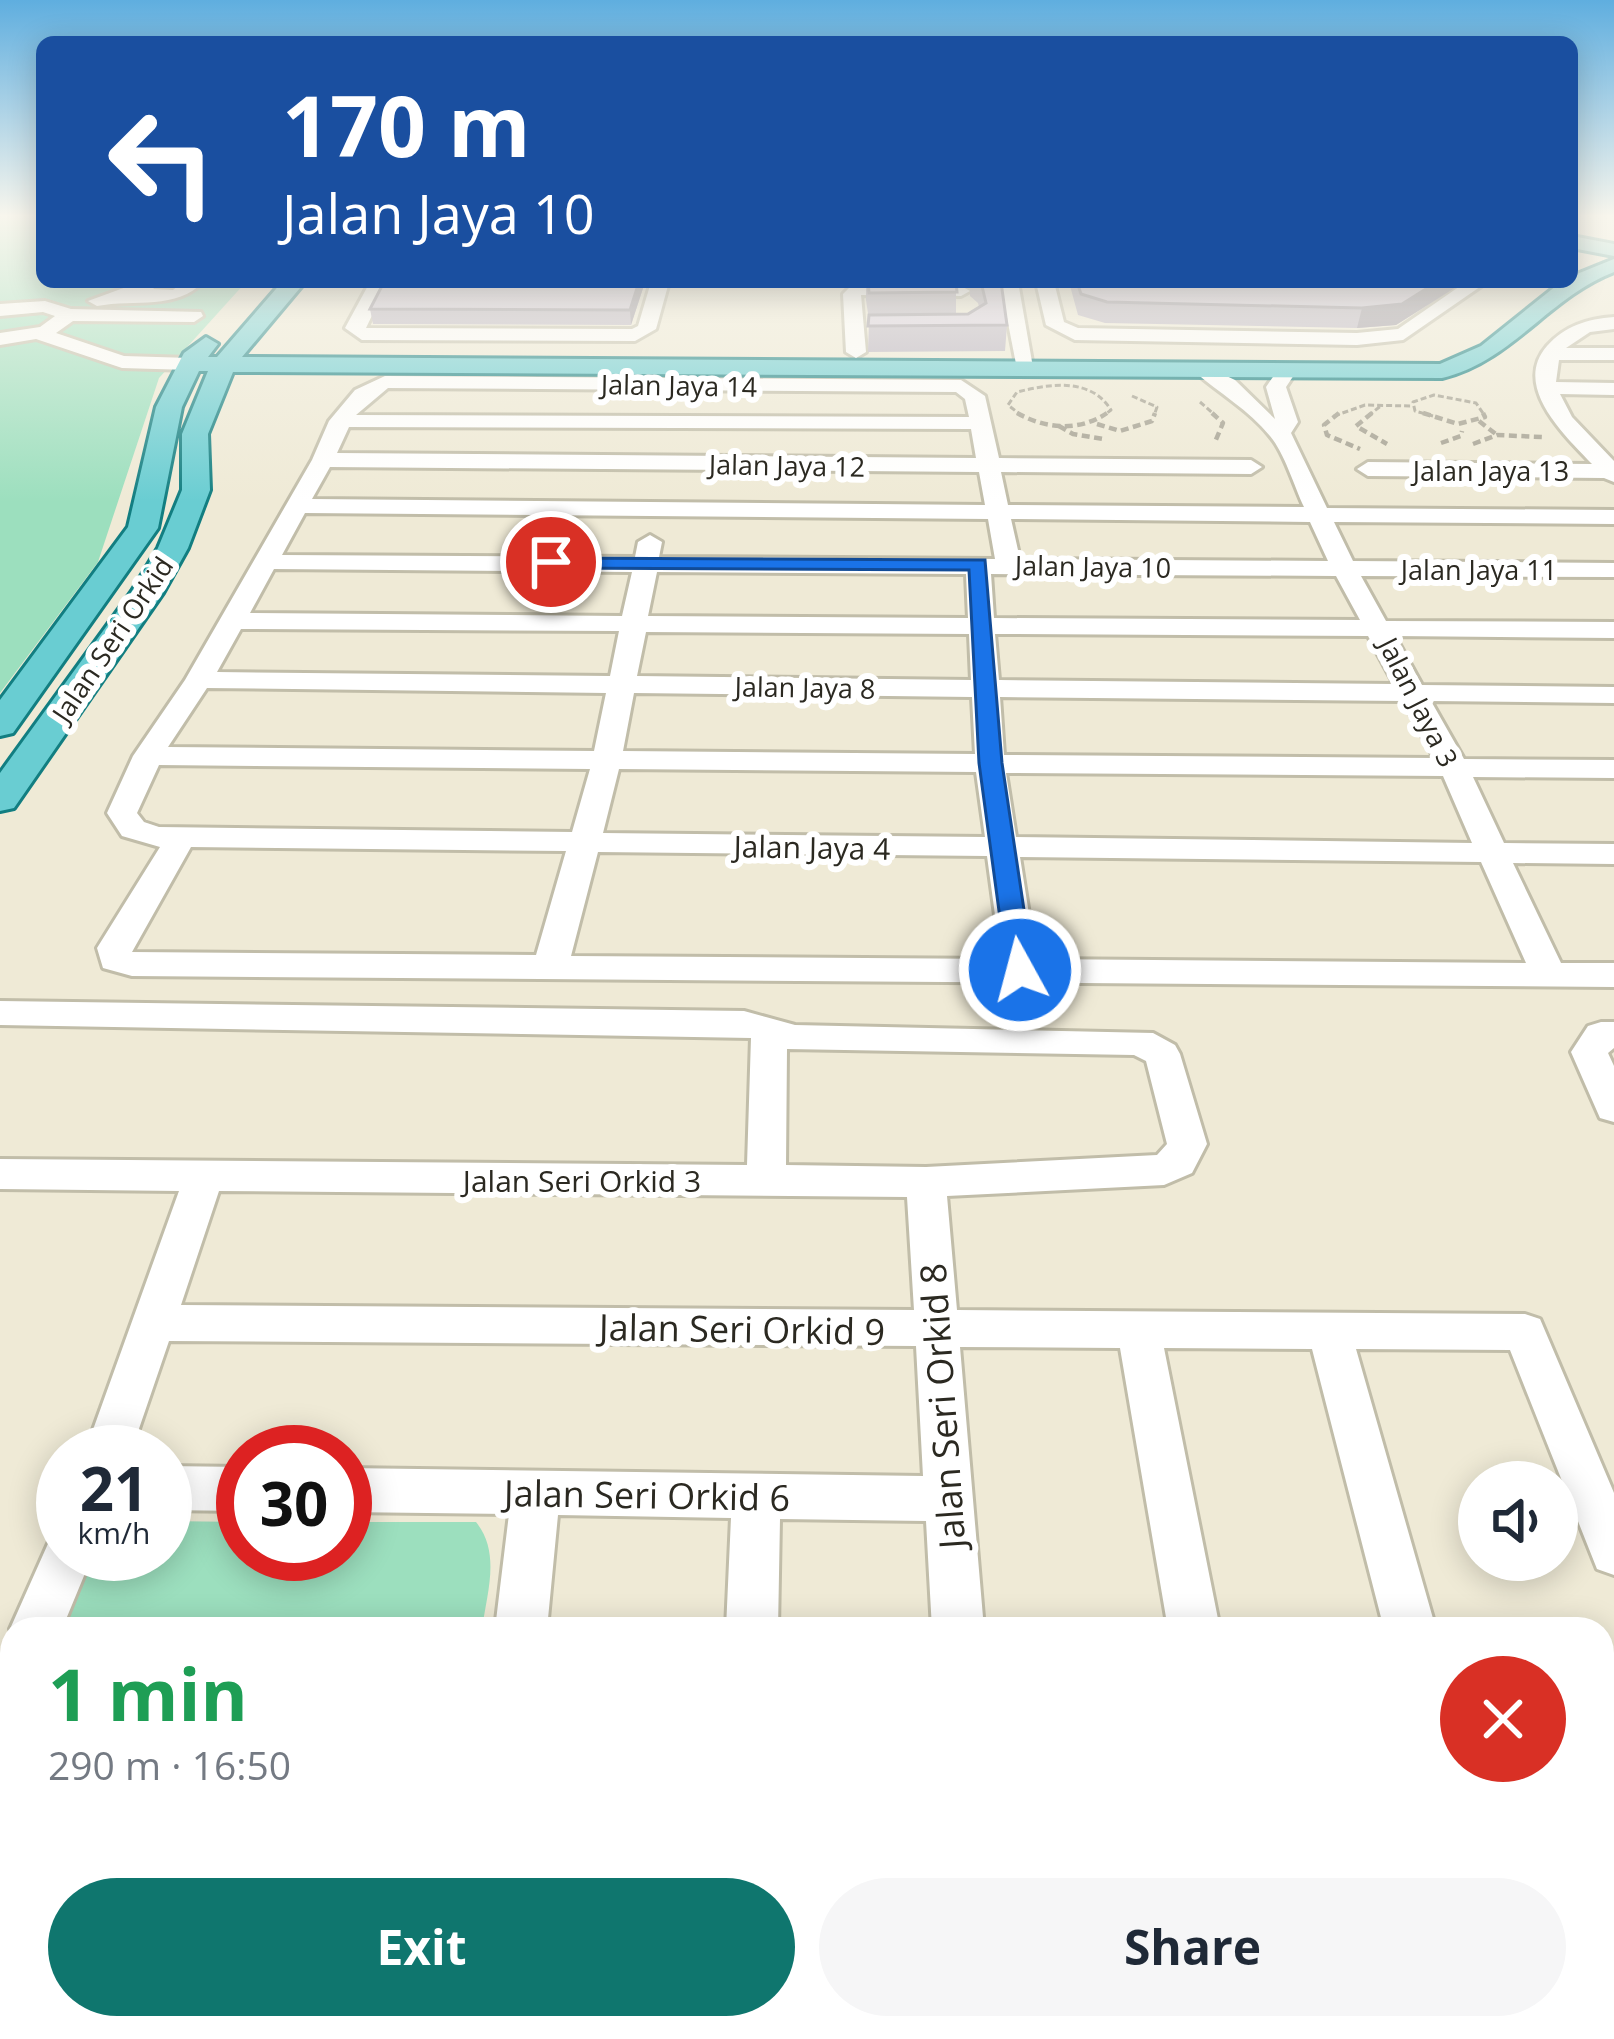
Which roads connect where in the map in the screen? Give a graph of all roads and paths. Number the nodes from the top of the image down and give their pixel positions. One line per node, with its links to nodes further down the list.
1 (10, 311): 13 (street)
2 (81, 311): 13 (street)
3 (270, 311): 30 (main road, Jalan Seri Orkid)
4 (285, 311): 28 (main road)
5 (363, 311): 22 (street)
6 (652, 311): 23 (street)
7 (663, 311): 29 (street)
8 (855, 311): 19 (street)
9 (1000, 311): 25 (street)
10 (1052, 311): 11 (street)
11 (1436, 311)
12 (1544, 311): 17 (main road)
13 (63, 317): 18 (street); 21 (street); 21 (street)
14 (1490, 319): 17 (main road)
15 (1614, 323): 26 (street)
16 (221, 326): 21 (main road, Jalan Seri Orkid)
17 (1522, 330): 32 (main road)
18 (39, 334): 20 (street); 21 (street)
19 (860, 338): 25 (main road); 29 (main road)
20 (0, 339)
21 (192, 340): 30 (main road); 82 (main road, Jalan Seri Orkid)
22 (487, 344): 23 (main road); 28 (main road)
23 (518, 344): 29 (main road)
24 (1447, 344): 25 (main road)
25 (1024, 354): 29 (main road); 31 (main road)
26 (1550, 354): 27 (street); 36 (street)
27 (1614, 354)
28 (332, 357): 29 (main road); 30 (main road); 30 (main road)
29 (649, 360)
30 (224, 368): 88 (main road, Jalan Seri Orkid)
31 (1204, 372): 32 (main road); 50 (street)
32 (1286, 372): 50 (street)
33 (680, 386): 42 (street, Jalan Jaya 14); 44 (street); 45 (street, Jalan Jaya 14)
34 (1101, 387): 35 (path)
35 (1080, 388): 46 (path); 47 (path)
36 (1548, 388): 37 (street); 52 (street)
37 (1614, 388)
38 (1120, 392): 46 (path)
39 (1194, 397): 54 (path)
40 (1385, 404): 41 (path); 55 (path); 57 (path)
41 (1412, 406): 43 (path); 43 (path)
42 (340, 421): 44 (street); 56 (street)
43 (1479, 421): 51 (path)
44 (672, 423): 45 (street); 58 (street)
45 (981, 423): 60 (street)
46 (1092, 423): 47 (path)
47 (1059, 425): 53 (path)
48 (1614, 429): 52 (street)
49 (1462, 430): 57 (path)
50 (1280, 433): 65 (street, Jalan Jaya 3)
51 (1497, 434): 52 (path); 57 (path)
52 (1576, 434): 61 (street)
53 (1114, 441)
54 (1206, 444)
55 (1364, 459): 57 (street, Jalan Jaya 13)
56 (323, 460): 58 (street, Jalan Jaya 12); 62 (street)
57 (1433, 460): 61 (street, Jalan Jaya 13)
58 (664, 463): 60 (street, Jalan Jaya 12); 63 (street)
59 (1252, 467): 60 (street, Jalan Jaya 12)
60 (991, 468): 64 (street)
61 (1613, 472)
62 (296, 506): 63 (street); 67 (street)
63 (656, 510): 64 (street); 68 (street)
64 (999, 512): 65 (street); 69 (street)
65 (1320, 512): 66 (street); 70 (street, Jalan Jaya 3)
66 (1614, 517)
67 (266, 562): 68 (street, Jalan Jaya 10); 72 (street)
68 (646, 562): 69 (street, Jalan Jaya 10); 73 (street)
69 (994, 565): 70 (street, Jalan Jaya 10); 74 (street)
70 (1344, 568): 71 (street, Jalan Jaya 11); 75 (street, Jalan Jaya 3)
71 (1614, 570)
72 (232, 621): 73 (street); 77 (street)
73 (632, 626): 74 (street); 78 (street)
74 (981, 626): 75 (street); 79 (street)
75 (1380, 626): 76 (street); 80 (street, Jalan Jaya 3)
76 (1614, 630)
77 (199, 680): 78 (street, Jalan Jaya 8); 83 (street)
78 (623, 685): 79 (street, Jalan Jaya 8); 84 (street)
79 (985, 690): 80 (street, Jalan Jaya 8); 85 (street)
80 (1411, 693): 81 (street, Jalan Jaya 8); 86 (street, Jalan Jaya 3)
81 (1614, 694)
82 (0, 725)
83 (148, 756): 84 (street); 89 (street, Jalan Jaya 4)
84 (607, 760): 85 (street); 90 (street)
85 (990, 763): 86 (street); 91 (street)
86 (1454, 768): 87 (street); 92 (street, Jalan Jaya 3)
87 (1614, 770)
88 (0, 800)
89 (181, 838): 90 (street, Jalan Jaya 4); 94 (street)
90 (586, 844): 91 (street, Jalan Jaya 4); 94 (street)
91 (1004, 849): 92 (street, Jalan Jaya 4); 95 (street)
92 (1492, 854): 93 (street, Jalan Jaya 4); 96 (street, Jalan Jaya 3)
93 (1614, 854)
94 (550, 968): 95 (street)
95 (1020, 970): 96 (street)
96 (1549, 975): 97 (street)
97 (1614, 975)
98 (0, 1013): 99 (street)
99 (769, 1031): 103 (street); 104 (street, Jalan Seri Orkid 3)
100 (1608, 1035): 101 (street)
101 (1614, 1108)
102 (204, 1177): 103 (street, Jalan Seri Orkid 3); 105 (street, Jalan Seri Orkid 3); 106 (street)
103 (766, 1181): 104 (street, Jalan Seri Orkid 3)
104 (926, 1182): 107 (street, Jalan Seri Orkid 8)
105 (4, 1183)
106 (153, 1323): 107 (street, Jalan Seri Orkid 9); 110 (street)
107 (937, 1331): 108 (street, Jalan Seri Orkid 9); 114 (street, Jalan Seri Orkid 8)
108 (1139, 1333): 109 (street, Jalan Seri Orkid 9); 121 (street)
109 (1330, 1334): 115 (street, Jalan Seri Orkid 9); 122 (street)
110 (118, 1425)
111 (372, 1490): 112 (street, Jalan Seri Orkid 6)
112 (536, 1493): 113 (street, Jalan Seri Orkid 6); 118 (street)
113 (757, 1496): 114 (street, Jalan Seri Orkid 6); 119 (street)
114 (949, 1499): 120 (street, Jalan Seri Orkid 8)
115 (1614, 1552)
116 (56, 1581): 117 (street)
117 (41, 1617)
118 (521, 1617)
119 (752, 1617)
120 (957, 1617)
121 (1192, 1617)
122 (1407, 1617)

